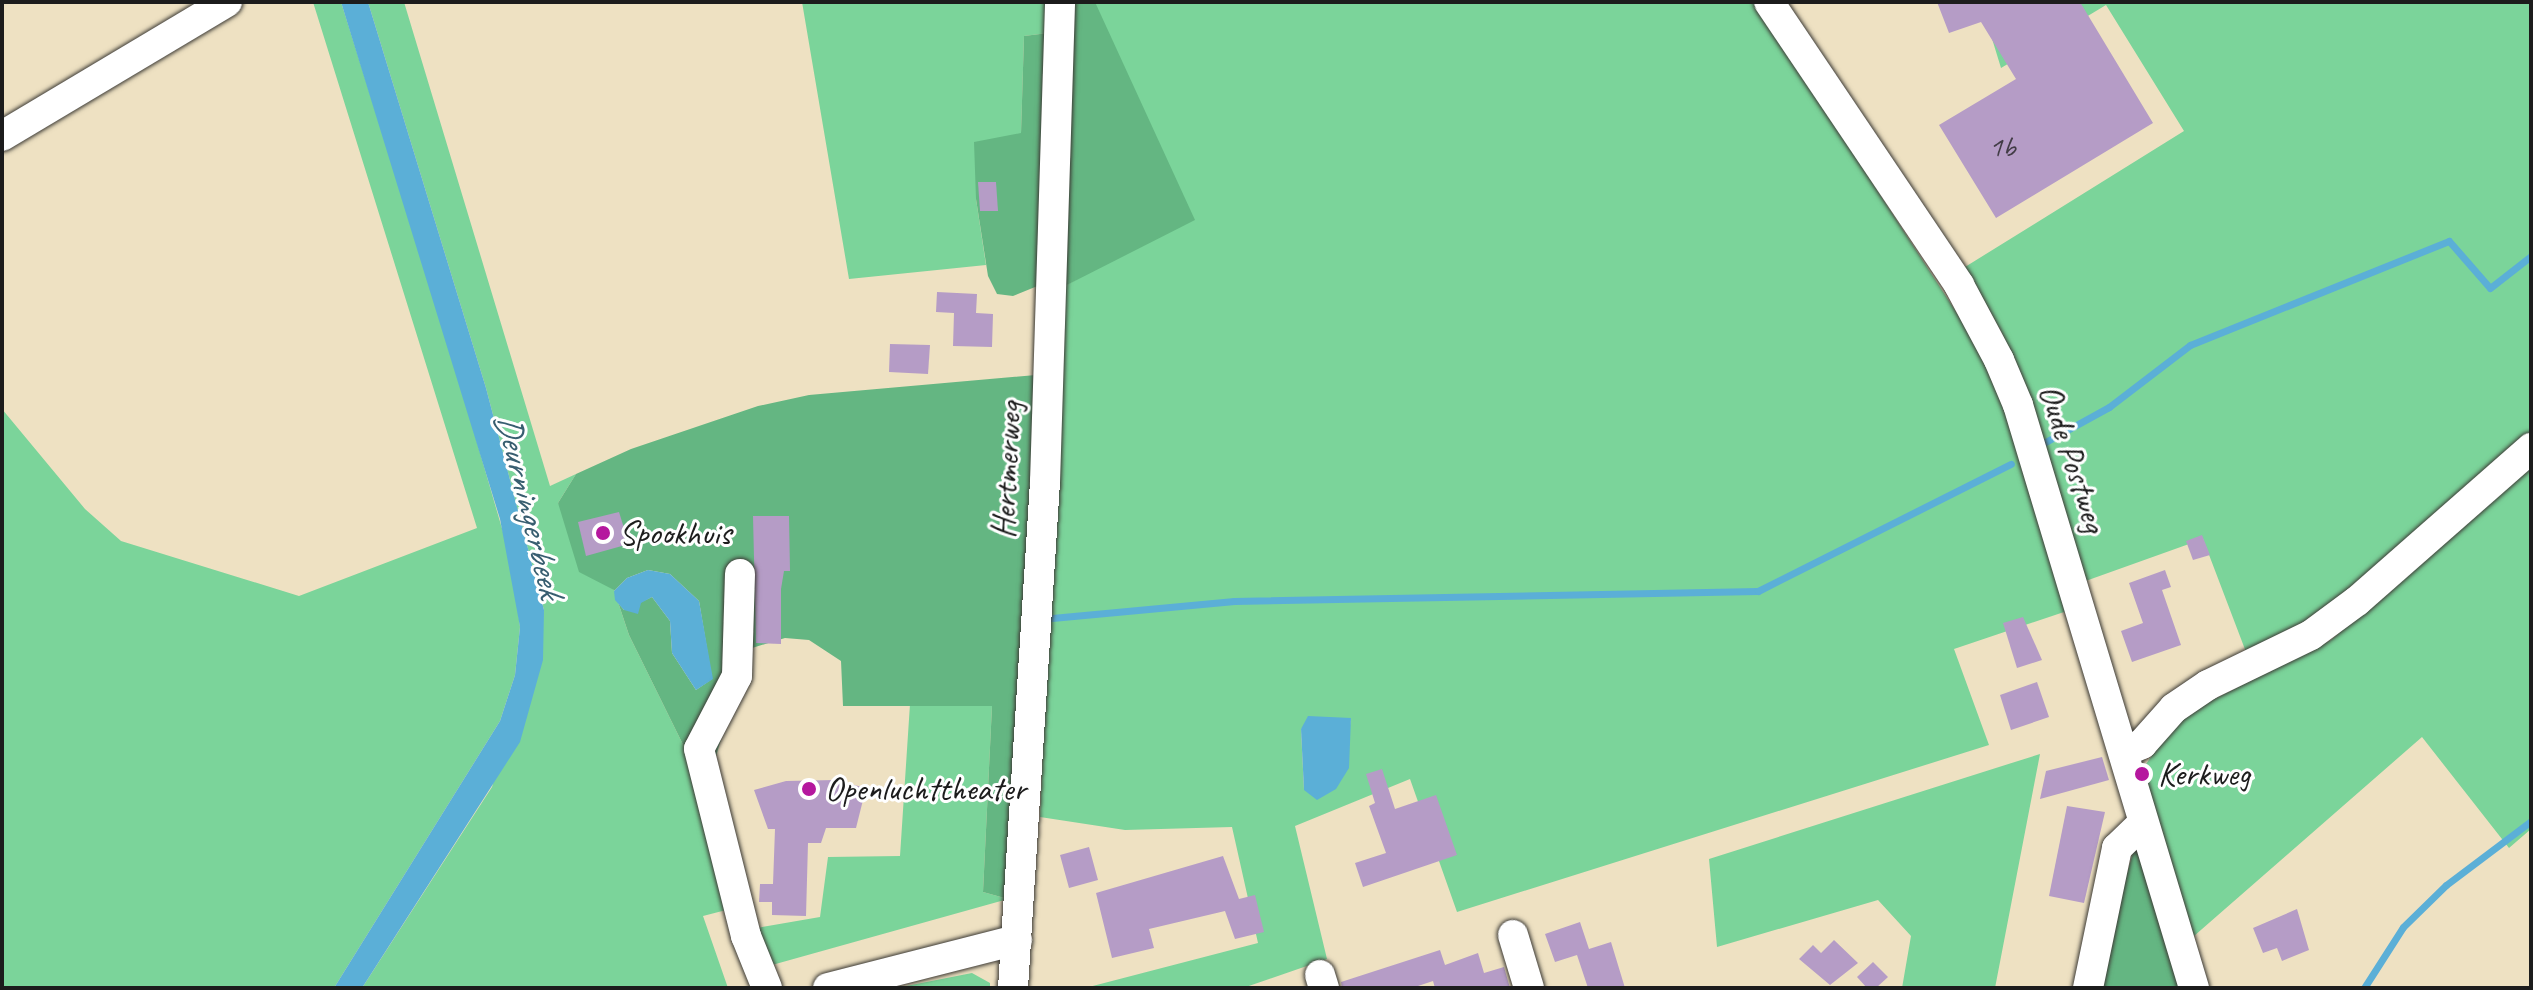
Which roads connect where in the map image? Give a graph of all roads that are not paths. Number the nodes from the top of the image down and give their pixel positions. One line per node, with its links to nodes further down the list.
1 (227, 2): 4 (street)
2 (1060, 2): 10 (street, Hertmerweg)
3 (1769, 2): 7 (street, Oude Postweg)
4 (2, 136)
5 (2531, 448): 7 (street)
6 (740, 574): 11 (street)
7 (2124, 752): 8 (street, Oude Postweg)
8 (2143, 823): 15 (street); 16 (street, Oude Postweg)
9 (1513, 935): 14 (street)
10 (1017, 940): 12 (street); 13 (street, Hertmerweg)
11 (767, 988)
12 (828, 988)
13 (1013, 988)
14 (1529, 988)
15 (2088, 988)
16 (2194, 988)

